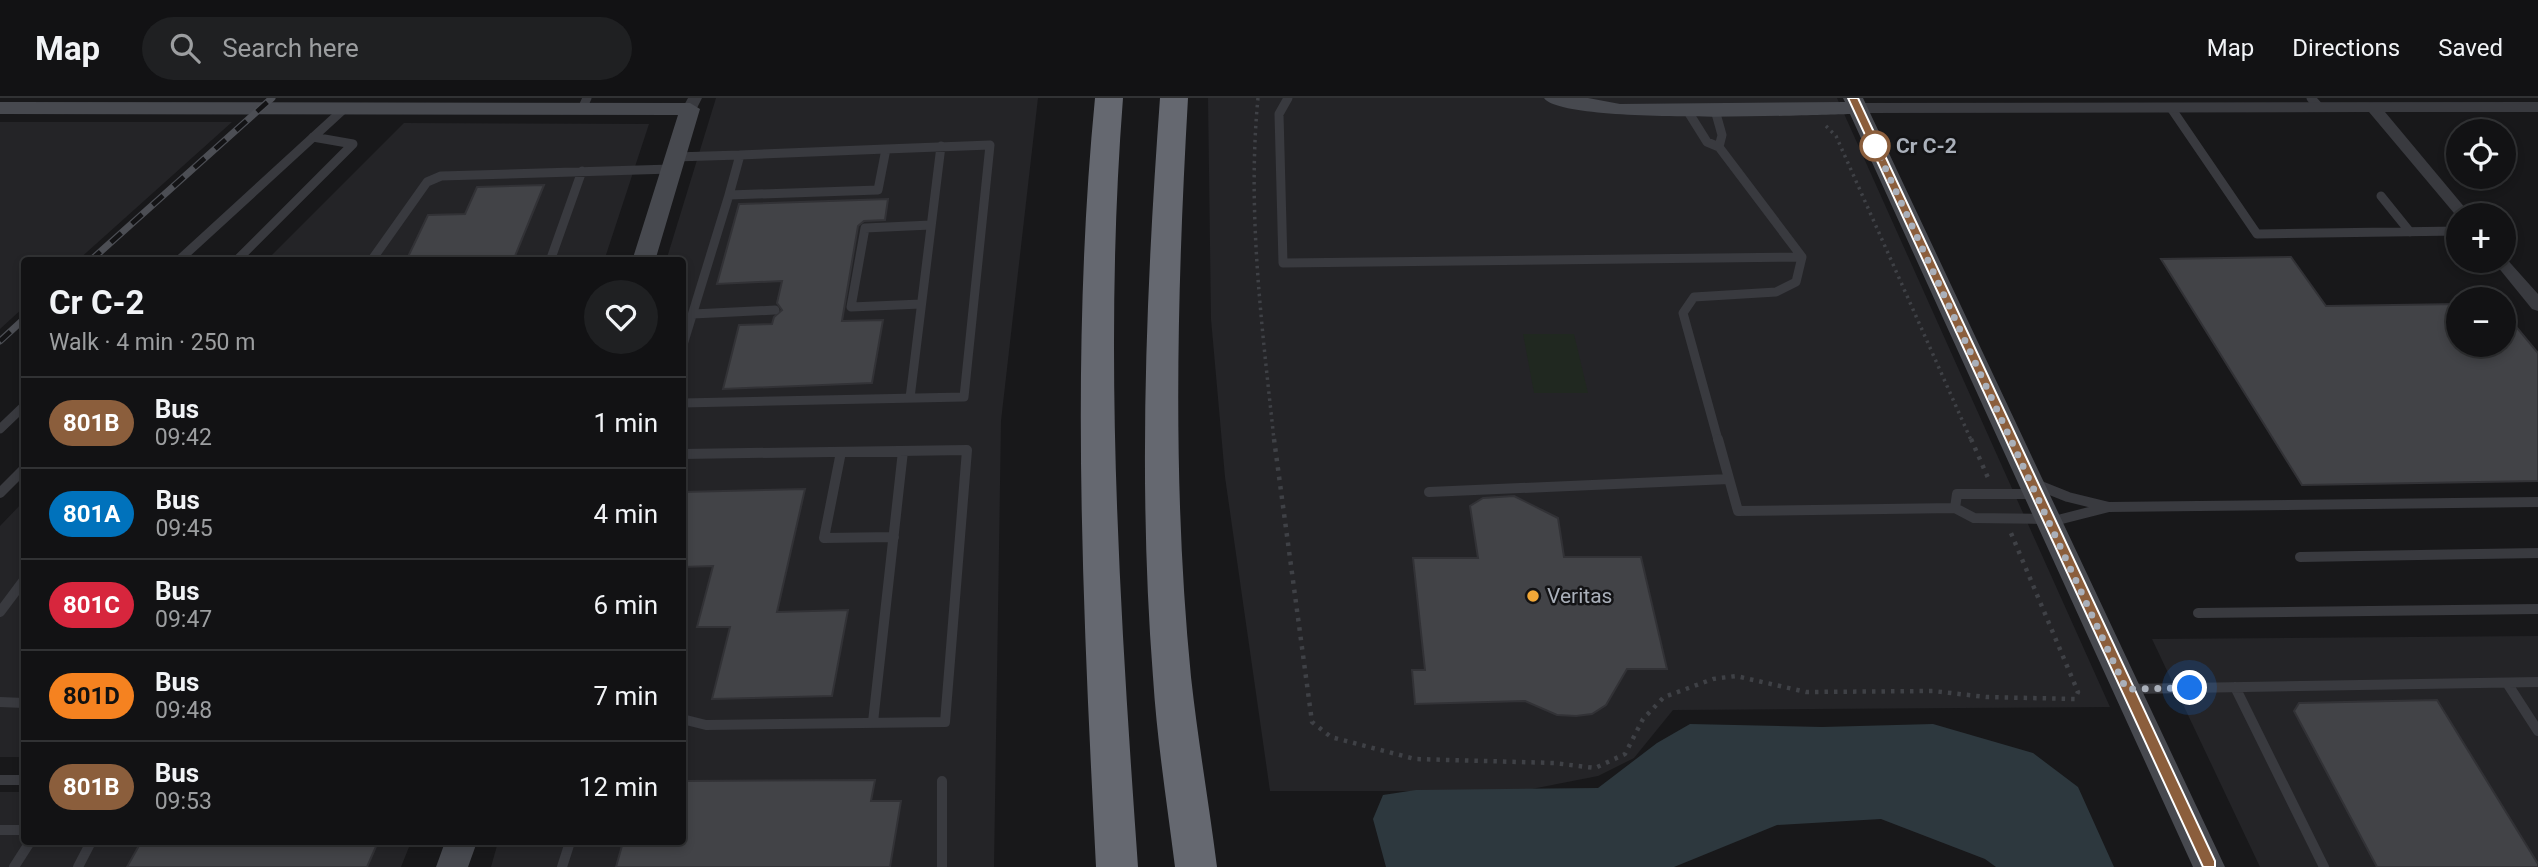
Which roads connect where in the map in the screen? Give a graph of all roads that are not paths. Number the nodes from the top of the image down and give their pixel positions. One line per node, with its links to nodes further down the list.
1 (1109, 98): 89 (highway)
2 (1174, 98): 90 (highway)
3 (1288, 98): 36 (lane)
4 (1554, 98): 12 (street)
5 (126, 103): 15 (street); 16 (street)
6 (452, 103): 7 (street); 16 (street)
7 (504, 103): 8 (street)
8 (585, 103): 11 (street)
9 (1856, 103): 12 (street); 17 (street); 52 (street)
10 (2315, 103): 13 (street); 17 (street)
11 (693, 104): 23 (street)
12 (1701, 107): 20 (lane); 20 (lane)
13 (2373, 107): 14 (street); 27 (street)
14 (2538, 107)
15 (0, 108)
16 (345, 108): 18 (lane)
17 (2171, 108): 30 (lane)
18 (313, 137): 31 (lane); 32 (lane)
19 (941, 146): 21 (lane); 28 (lane); 43 (lane)
20 (1719, 147): 36 (lane)
21 (886, 149): 22 (lane); 25 (lane)
22 (740, 154): 23 (lane); 25 (lane)
23 (673, 163): 24 (lane); 35 (street)
24 (582, 171): 33 (lane); 34 (lane)
25 (729, 195): 41 (lane)
26 (2381, 196): 30 (lane)
27 (2453, 203)
28 (931, 225): 38 (lane); 38 (lane)
29 (2446, 231): 30 (lane)
30 (2410, 232)
31 (182, 257)
32 (240, 257)
33 (374, 257)
34 (551, 257)
35 (644, 257)
36 (1802, 257): 51 (lane)
37 (2511, 273): 39 (street)
38 (921, 304): 43 (lane)
39 (2538, 305)
40 (775, 310): 41 (lane)
41 (693, 314): 42 (lane)
42 (686, 336)
43 (909, 398): 44 (lane)
44 (686, 403)
45 (21, 409): 46 (lane)
46 (0, 429)
47 (903, 451): 48 (lane); 59 (lane); 73 (lane)
48 (841, 453): 49 (lane); 59 (lane)
49 (686, 454)
50 (21, 472): 54 (lane)
51 (1729, 479): 53 (lane); 57 (lane)
52 (2034, 489): 56 (lane); 57 (lane); 58 (street)
53 (1429, 492)
54 (0, 493)
55 (2538, 502): 56 (lane)
56 (2109, 507): 58 (lane)
57 (1955, 508): 58 (lane)
58 (2049, 521): 69 (street)
59 (894, 537): 73 (lane)
60 (2538, 553): 61 (lane)
61 (2300, 557)
62 (21, 584): 64 (lane)
63 (2538, 609): 65 (lane)
64 (0, 612)
65 (2198, 612)
66 (2538, 682): 67 (lane)
67 (2507, 683): 68 (lane); 74 (lane)
68 (2235, 687): 69 (lane); 92 (lane)
69 (2126, 689): 91 (street)
70 (0, 702): 71 (lane)
71 (21, 703)
72 (686, 720): 73 (lane)
73 (873, 722)
74 (2538, 732)
75 (0, 780): 76 (lane)
76 (21, 780)
77 (942, 781): 88 (lane)
78 (0, 830): 79 (lane)
79 (21, 830)
80 (28, 845): 84 (lane)
81 (89, 845): 85 (lane)
82 (460, 845): 86 (street)
83 (569, 845): 87 (lane)
84 (15, 867)
85 (78, 867)
86 (453, 867)
87 (562, 867)
88 (942, 867)
89 (1116, 867)
90 (1196, 867)
91 (2209, 867)
92 (2324, 867)

